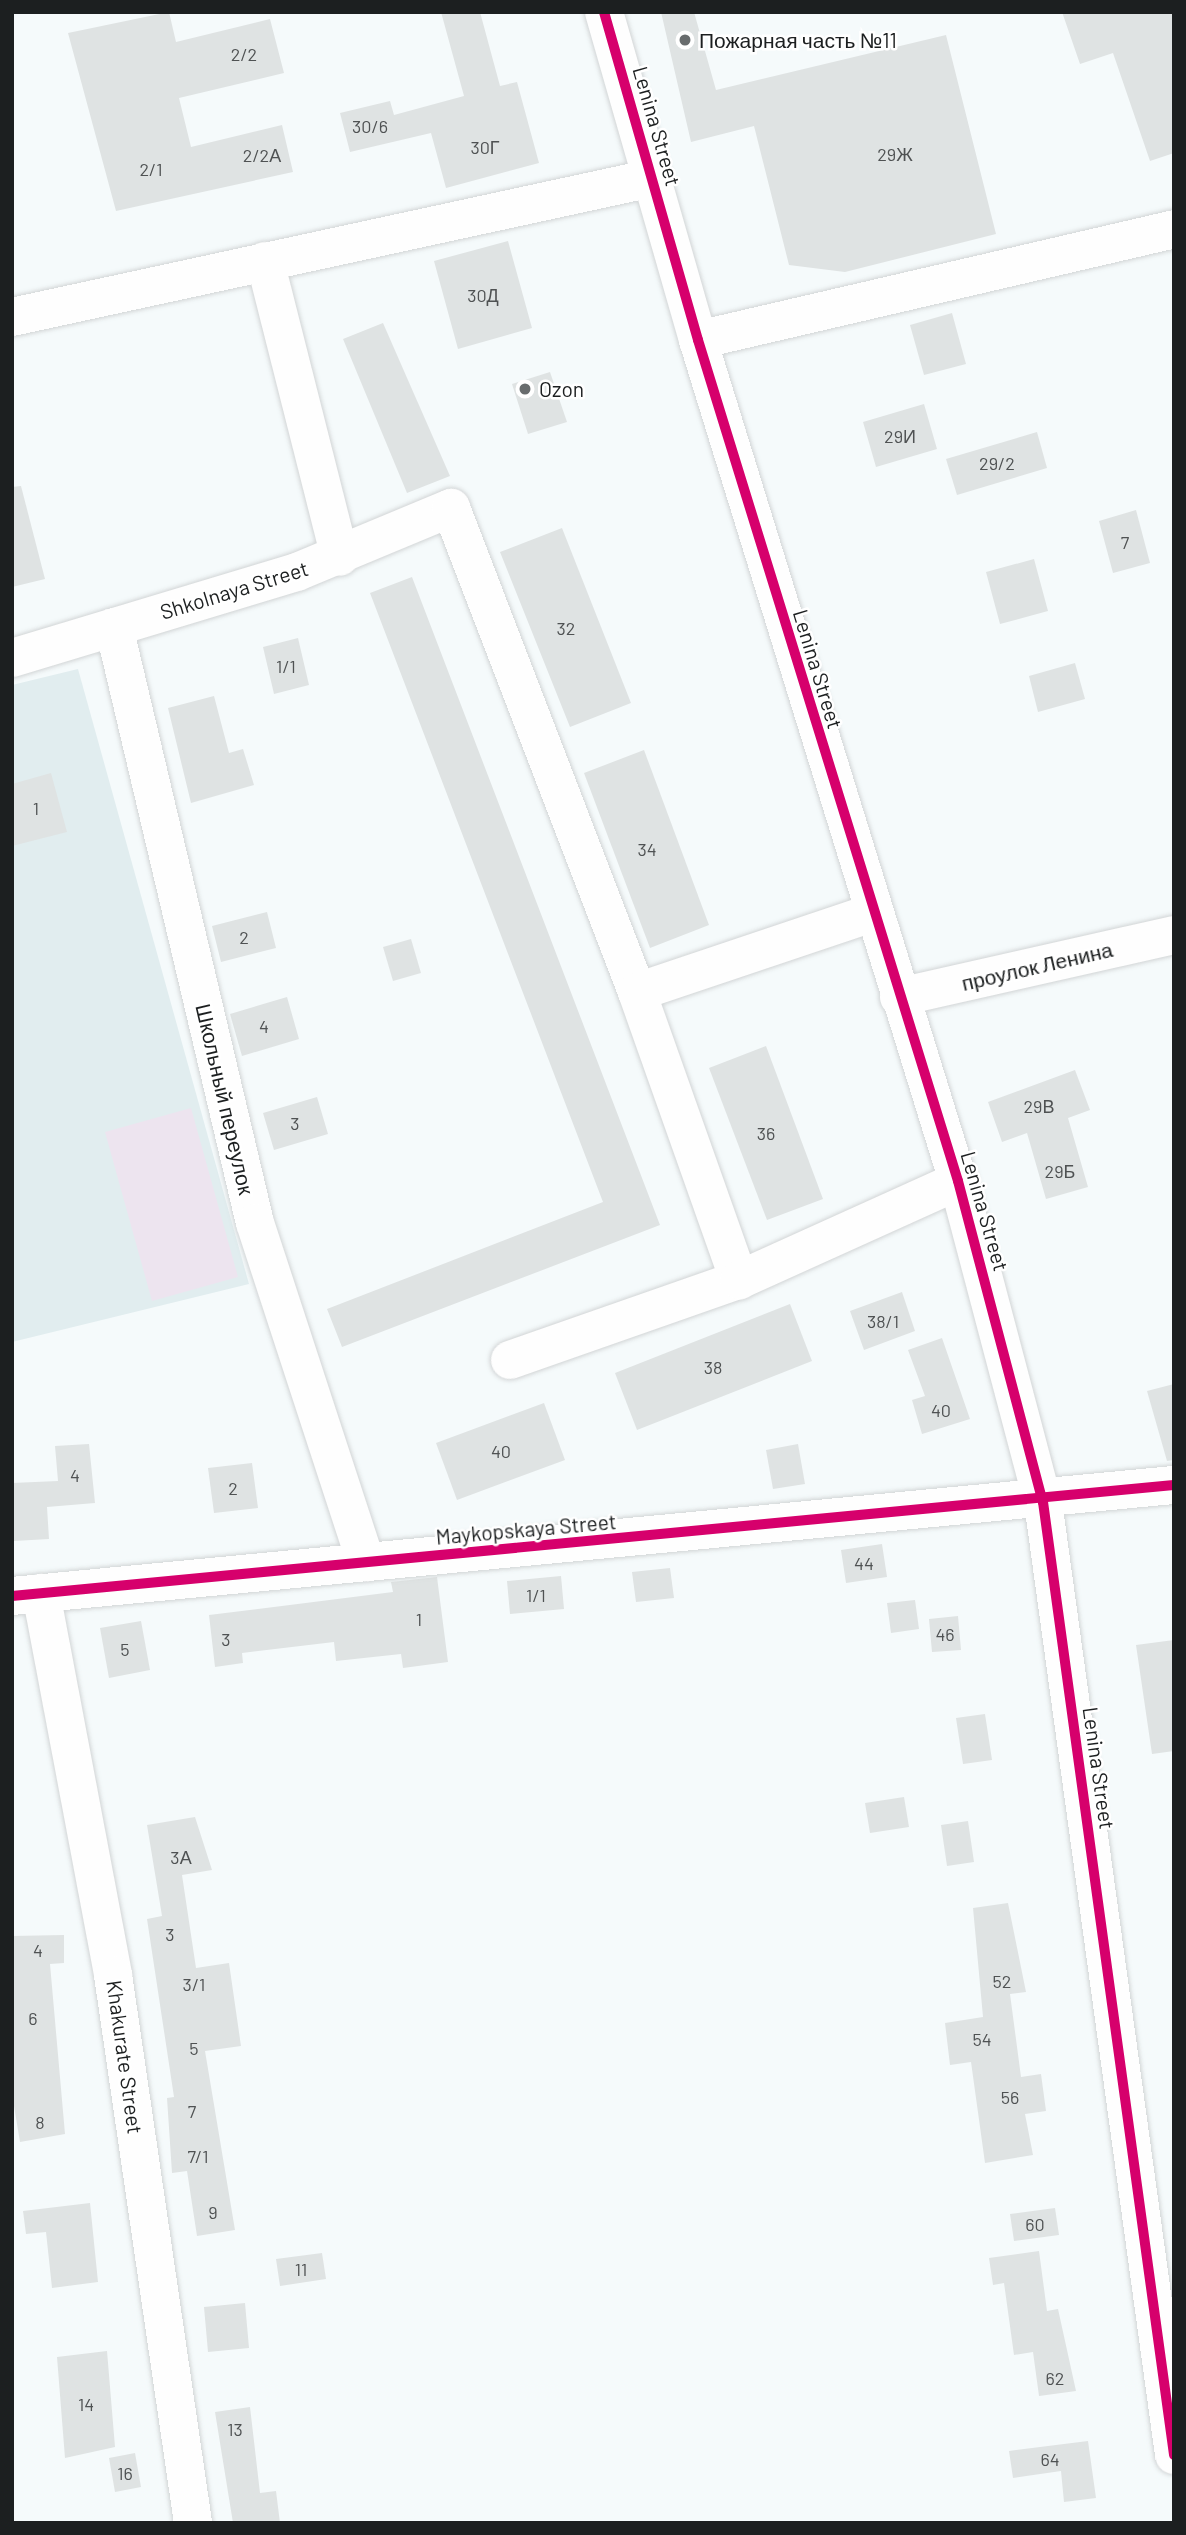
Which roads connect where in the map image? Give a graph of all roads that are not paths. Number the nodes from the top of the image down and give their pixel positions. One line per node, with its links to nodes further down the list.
1 (604, 12): 2 (street, Lenina Street)
2 (652, 178): 4 (street); 6 (street, Lenina Street)
3 (1174, 229): 6 (street)
4 (265, 261): 5 (street); 7 (street)
5 (12, 317)
6 (698, 340): 10 (street, Lenina Street)
7 (340, 557): 8 (street, Shkolnaya Street); 12 (street, Shkolnaya Street)
8 (114, 627): 9 (street, Shkolnaya Street); 19 (street, Школьный переулок)
9 (12, 658)
10 (872, 913): 12 (street); 13 (street, Lenina Street)
11 (1174, 935): 13 (street, проулок Ленина)
12 (637, 992): 15 (street)
13 (899, 997): 14 (street, Lenina Street)
14 (958, 1181): 15 (street); 18 (street, Lenina Street)
15 (739, 1280): 16 (street)
16 (510, 1360)
17 (1174, 1485): 18 (street, Maykopskaya Street)
18 (1043, 1502): 19 (street, Maykopskaya Street); 21 (street, Lenina Street)
19 (366, 1562): 20 (street, Maykopskaya Street)
20 (27, 1594): 22 (street, Khakurate Street)
21 (1174, 2455)
22 (193, 2523)

